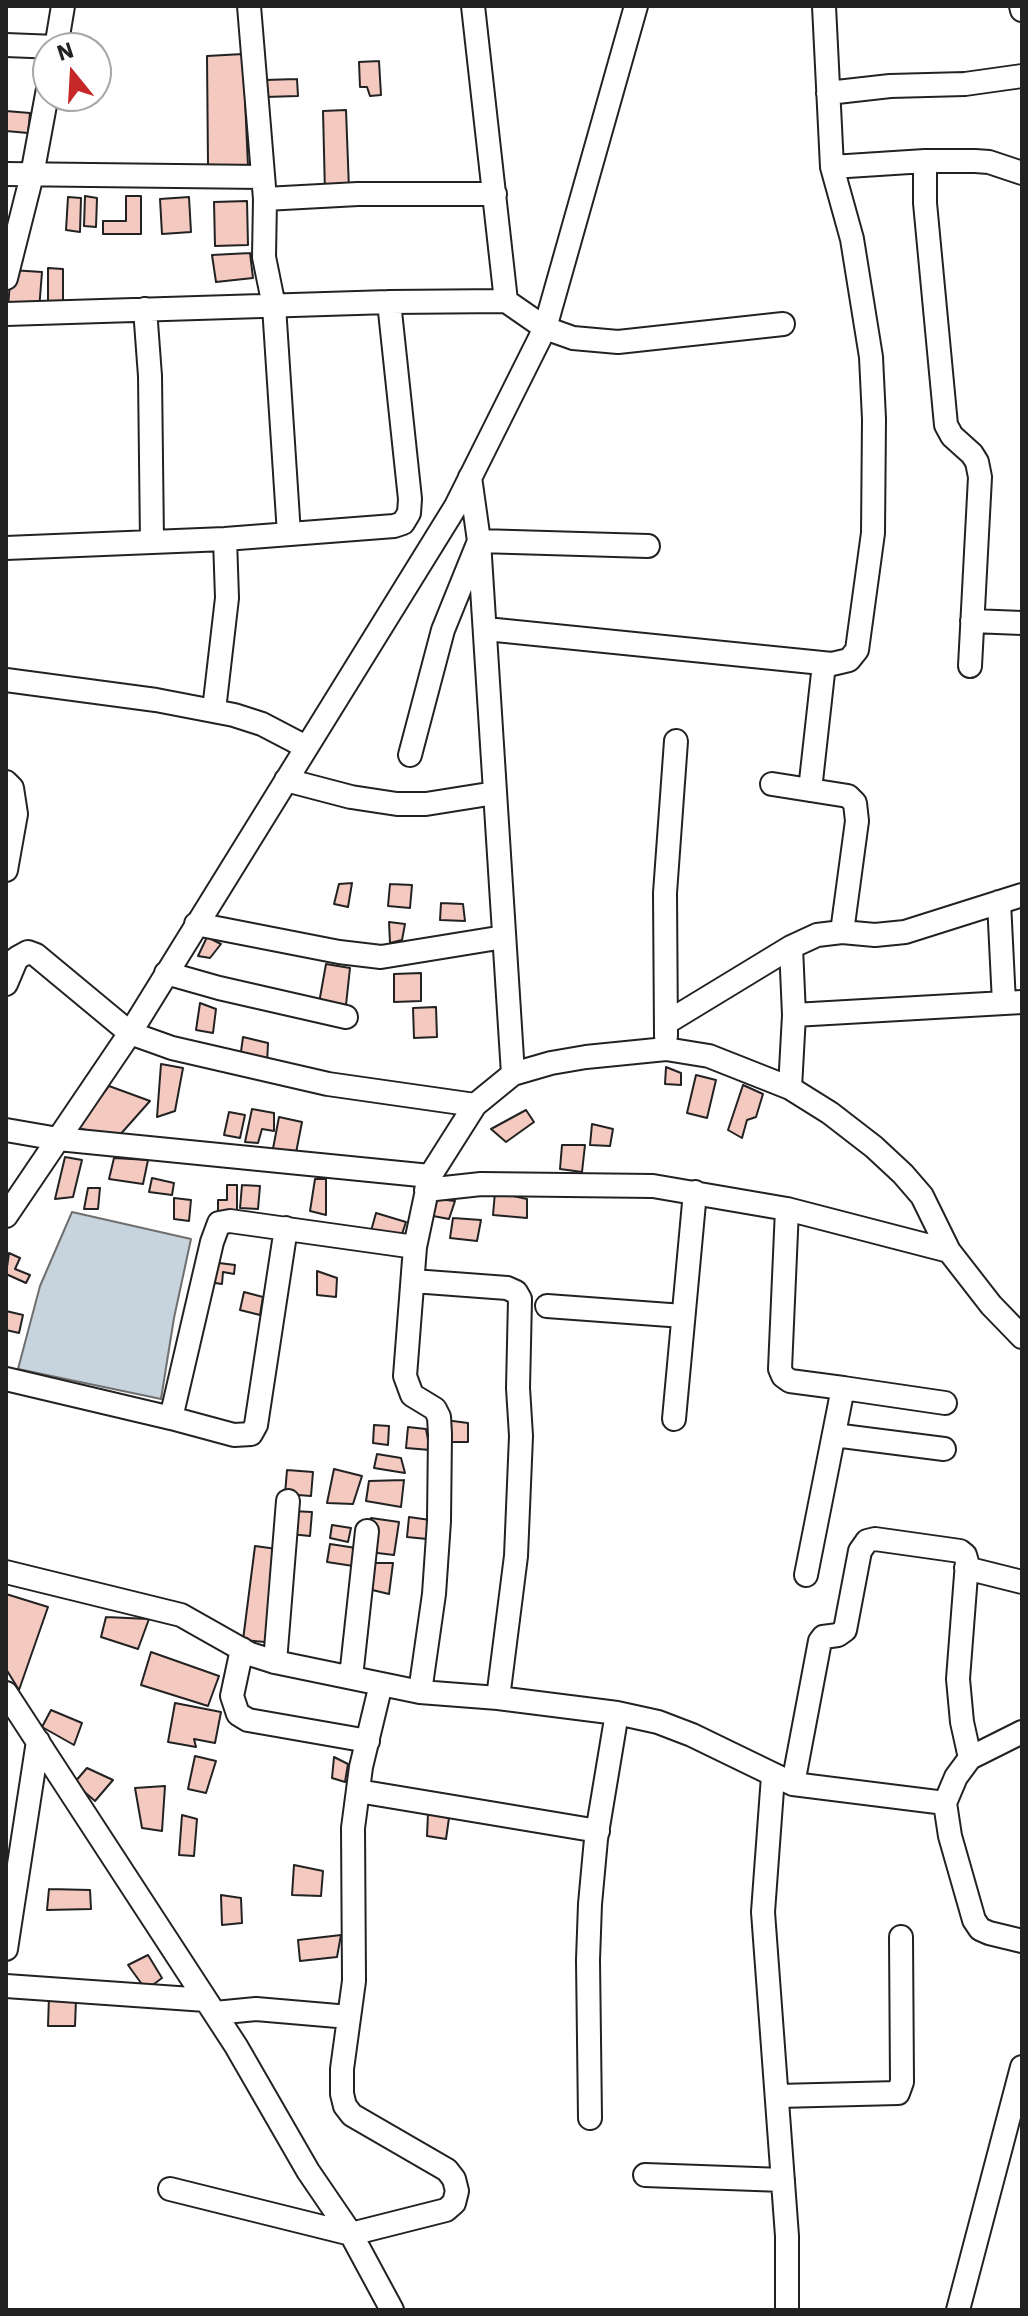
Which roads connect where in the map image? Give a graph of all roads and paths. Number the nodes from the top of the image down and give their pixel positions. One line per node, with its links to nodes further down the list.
1 (63, 6): 6 (street)
2 (249, 6): 17 (street)
3 (473, 6): 18 (street)
4 (636, 6): 26 (street)
5 (824, 6): 10 (street)
6 (59, 32)
7 (6, 45): 8 (street)
8 (32, 46)
9 (1022, 76): 10 (street)
10 (828, 93): 13 (street)
11 (44, 112): 16 (street)
12 (925, 161): 13 (street); 14 (street); 34 (street)
13 (832, 167): 37 (street)
14 (1022, 173)
15 (6, 174): 16 (street)
16 (32, 175): 17 (street); 19 (street)
17 (263, 188): 18 (street); 22 (street)
18 (495, 194): 20 (street)
19 (6, 278)
20 (506, 301): 21 (street); 26 (street)
21 (389, 302): 22 (street); 28 (street)
22 (274, 306): 23 (street); 28 (street)
23 (145, 309): 24 (street); 31 (street)
24 (6, 314)
25 (783, 324): 26 (street)
26 (545, 328): 27 (street)
27 (470, 477): 30 (street); 42 (street)
28 (289, 534): 29 (street)
29 (225, 539): 31 (street); 40 (street)
30 (479, 541): 32 (street); 36 (street); 43 (street)
31 (152, 542): 33 (street)
32 (648, 546)
33 (6, 548)
34 (972, 621): 35 (street); 38 (street)
35 (1022, 623)
36 (486, 629): 37 (street); 48 (street)
37 (824, 664): 47 (street)
38 (970, 666)
39 (6, 680): 40 (street)
40 (214, 710): 42 (street)
41 (676, 741): 61 (street)
42 (306, 747): 44 (street)
43 (410, 755)
44 (286, 780): 48 (street); 52 (street)
45 (6, 782): 49 (street)
46 (772, 784): 47 (street)
47 (810, 790): 53 (street)
48 (495, 793): 54 (street)
49 (6, 870)
50 (1022, 895): 51 (street)
51 (999, 902): 53 (street); 58 (street)
52 (196, 924): 54 (street); 56 (street)
53 (842, 932): 55 (street)
54 (504, 937): 64 (street)
55 (791, 947): 59 (street); 61 (street)
56 (166, 973): 60 (street); 62 (street)
57 (6, 984): 62 (street)
58 (1013, 1002): 59 (street)
59 (794, 1015): 65 (street)
60 (346, 1017)
61 (666, 1023): 63 (street)
62 (130, 1033): 66 (street); 68 (street)
63 (666, 1049): 64 (street); 65 (street)
64 (513, 1074): 66 (street)
65 (790, 1088): 75 (street)
66 (475, 1105): 69 (street)
67 (6, 1130): 68 (street)
68 (58, 1139): 69 (street); 72 (street)
69 (428, 1183): 70 (street); 74 (street)
70 (695, 1192): 71 (street); 78 (street)
71 (787, 1209): 75 (street); 81 (street)
72 (6, 1216)
73 (286, 1228): 74 (street); 83 (street); 83 (street)
74 (415, 1247): 76 (street)
75 (949, 1251): 79 (street)
76 (413, 1281): 97 (street); 99 (street)
77 (547, 1306): 78 (street)
78 (683, 1316): 84 (street)
79 (1022, 1337)
80 (6, 1379): 83 (street)
81 (843, 1388): 82 (street); 85 (street)
82 (945, 1403)
83 (171, 1418)
84 (674, 1419)
85 (834, 1435): 86 (street); 91 (street)
86 (944, 1449)
87 (288, 1501): 94 (street)
88 (367, 1531): 95 (street)
89 (966, 1568): 92 (street); 104 (street); 105 (street)
90 (6, 1572): 93 (street)
91 (806, 1575)
92 (1022, 1582)
93 (242, 1649): 94 (street); 103 (street)
94 (275, 1662): 95 (street)
95 (351, 1677): 96 (street)
96 (381, 1684): 97 (street); 103 (street)
97 (420, 1692): 99 (street)
98 (6, 1693): 102 (street)
99 (498, 1698): 100 (street)
100 (617, 1713): 105 (street); 108 (street)
101 (1022, 1732): 104 (street)
102 (38, 1741): 111 (street); 113 (street)
103 (368, 1741): 106 (street)
104 (970, 1758): 107 (street)
105 (783, 1780): 107 (street); 116 (street)
106 (358, 1791): 108 (street); 114 (street)
107 (945, 1803): 110 (street)
108 (598, 1831): 117 (street)
109 (901, 1937): 116 (street)
110 (1022, 1941)
111 (6, 1949)
112 (6, 1986): 113 (street)
113 (210, 2006): 114 (street); 121 (street)
114 (349, 2017): 121 (street)
115 (1022, 2067): 124 (street)
116 (778, 2096): 119 (street)
117 (590, 2118)
118 (645, 2175): 119 (street)
119 (783, 2180): 123 (street)
120 (170, 2189): 121 (street)
121 (351, 2234): 122 (street)
122 (392, 2310)
123 (787, 2310)
124 (958, 2310)

